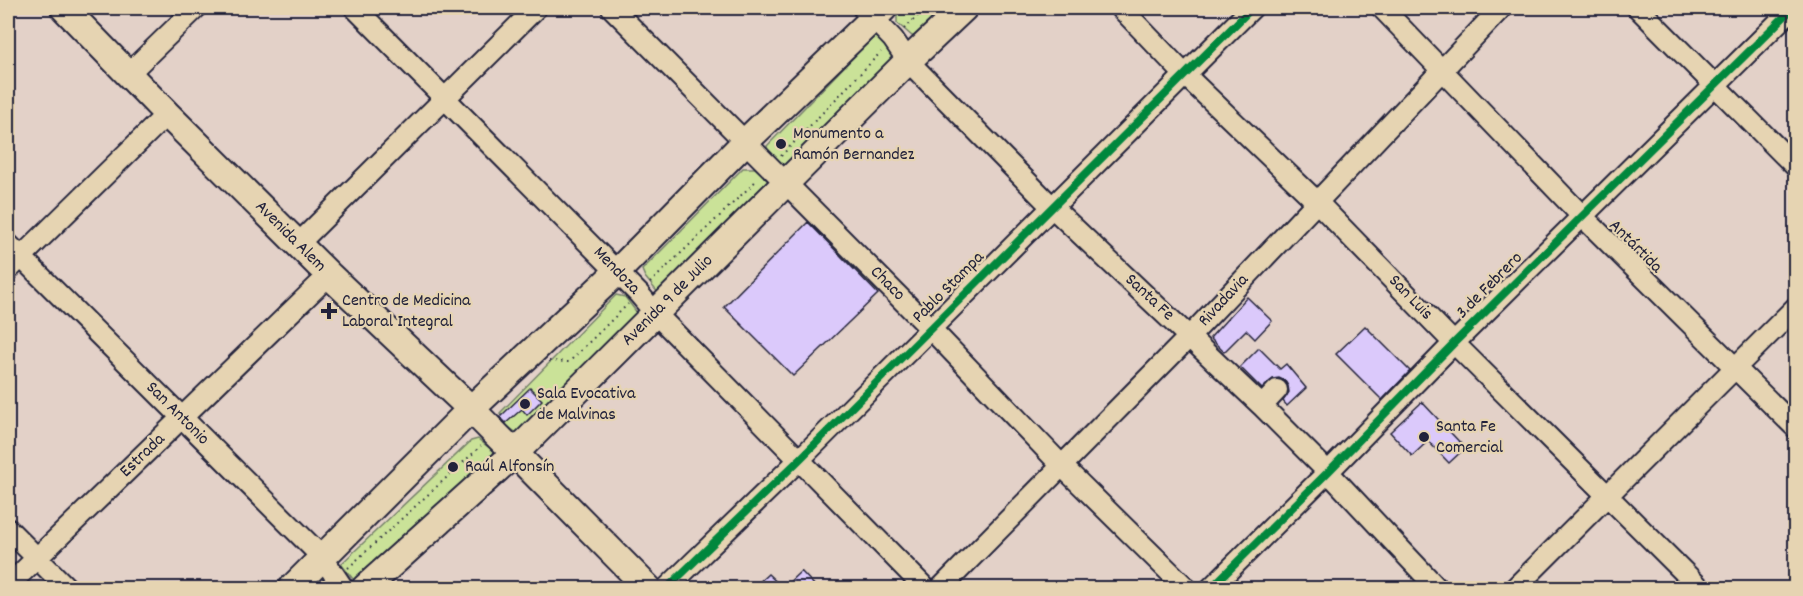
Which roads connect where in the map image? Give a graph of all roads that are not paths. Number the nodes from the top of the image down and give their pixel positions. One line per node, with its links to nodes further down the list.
1 (64, 8): 16 (main road, Avenida Alem)
2 (196, 8): 16 (street)
3 (355, 8): 19 (street, Mendoza)
4 (536, 8): 19 (street)
5 (612, 8): 21 (street, Chaco)
6 (964, 8): 14 (main road, Avenida 9 de Julio)
7 (1121, 8): 17 (street, San Luis)
8 (1251, 8): 17 (street, Pablo Stampa)
9 (1382, 8): 15 (street, Antártida)
10 (1501, 8): 15 (street, Rivadavia)
11 (1638, 8): 18 (street)
12 (1792, 8): 18 (street, 3 de Febrero)
13 (874, 11): 14 (street, Santa Fe); 21 (main road)
14 (908, 61): 23 (main road, Avenida 9 de Julio); 25 (street, Santa Fe)
15 (1442, 69): 24 (street, Rivadavia); 26 (street, Antártida)
16 (128, 74): 20 (main road, Avenida Alem)
17 (1184, 75): 24 (street, San Luis); 25 (street, Pablo Stampa)
18 (1715, 84): 22 (street); 26 (street, 3 de Febrero)
19 (446, 98): 27 (street); 29 (street, Mendoza)
20 (167, 114): 27 (main road, Avenida Alem); 28 (street)
21 (745, 142): 23 (street, Chaco); 29 (main road)
22 (1796, 167)
23 (787, 183): 32 (main road, Avenida 9 de Julio); 33 (street, Chaco)
24 (1317, 202): 34 (street, Rivadavia); 35 (street, San Luis)
25 (1052, 207): 33 (street, Pablo Stampa); 34 (street, Santa Fe)
26 (1582, 216): 35 (street, 3 de Febrero); 36 (street, Antártida)
27 (298, 244): 30 (main road, Avenida Alem)
28 (12, 257): 38 (street, San Antonio)
29 (617, 272): 32 (street, Mendoza); 37 (main road)
30 (329, 275): 37 (main road, Avenida Alem); 38 (street, Estrada)
31 (1796, 307): 36 (street)
32 (655, 313): 40 (main road, Avenida 9 de Julio); 41 (street, Mendoza)
33 (930, 328): 41 (street, Pablo Stampa); 42 (street, Chaco)
34 (1190, 336): 42 (street, Rivadavia); 43 (street, Santa Fe)
35 (1454, 343): 43 (street, 3 de Febrero); 44 (street, San Luis)
36 (1735, 368): 39 (street, Antártida); 44 (street)
37 (471, 409): 40 (main road, Avenida Alem); 47 (main road)
38 (182, 419): 46 (street, Estrada); 47 (street, San Antonio)
39 (1796, 428)
40 (513, 454): 52 (main road, Avenida 9 de Julio); 53 (main road, Avenida Alem)
41 (798, 460): 54 (street, Pablo Stampa); 55 (street, Mendoza)
42 (1063, 467): 56 (street, Rivadavia); 57 (street, Chaco)
43 (1328, 472): 58 (street, 3 de Febrero); 59 (street, Santa Fe)
44 (1607, 496): 60 (street); 61 (street, San Luis)
45 (8, 529): 46 (street)
46 (36, 558): 48 (street, Estrada); 49 (street)
47 (323, 558): 50 (main road); 51 (street, San Antonio)
48 (8, 586)
49 (67, 588)
50 (292, 588)
51 (343, 588)
52 (365, 588)
53 (648, 588)
54 (667, 588)
55 (925, 588)
56 (941, 588)
57 (1186, 588)
58 (1211, 588)
59 (1437, 588)
60 (1515, 588)
61 (1700, 588)

